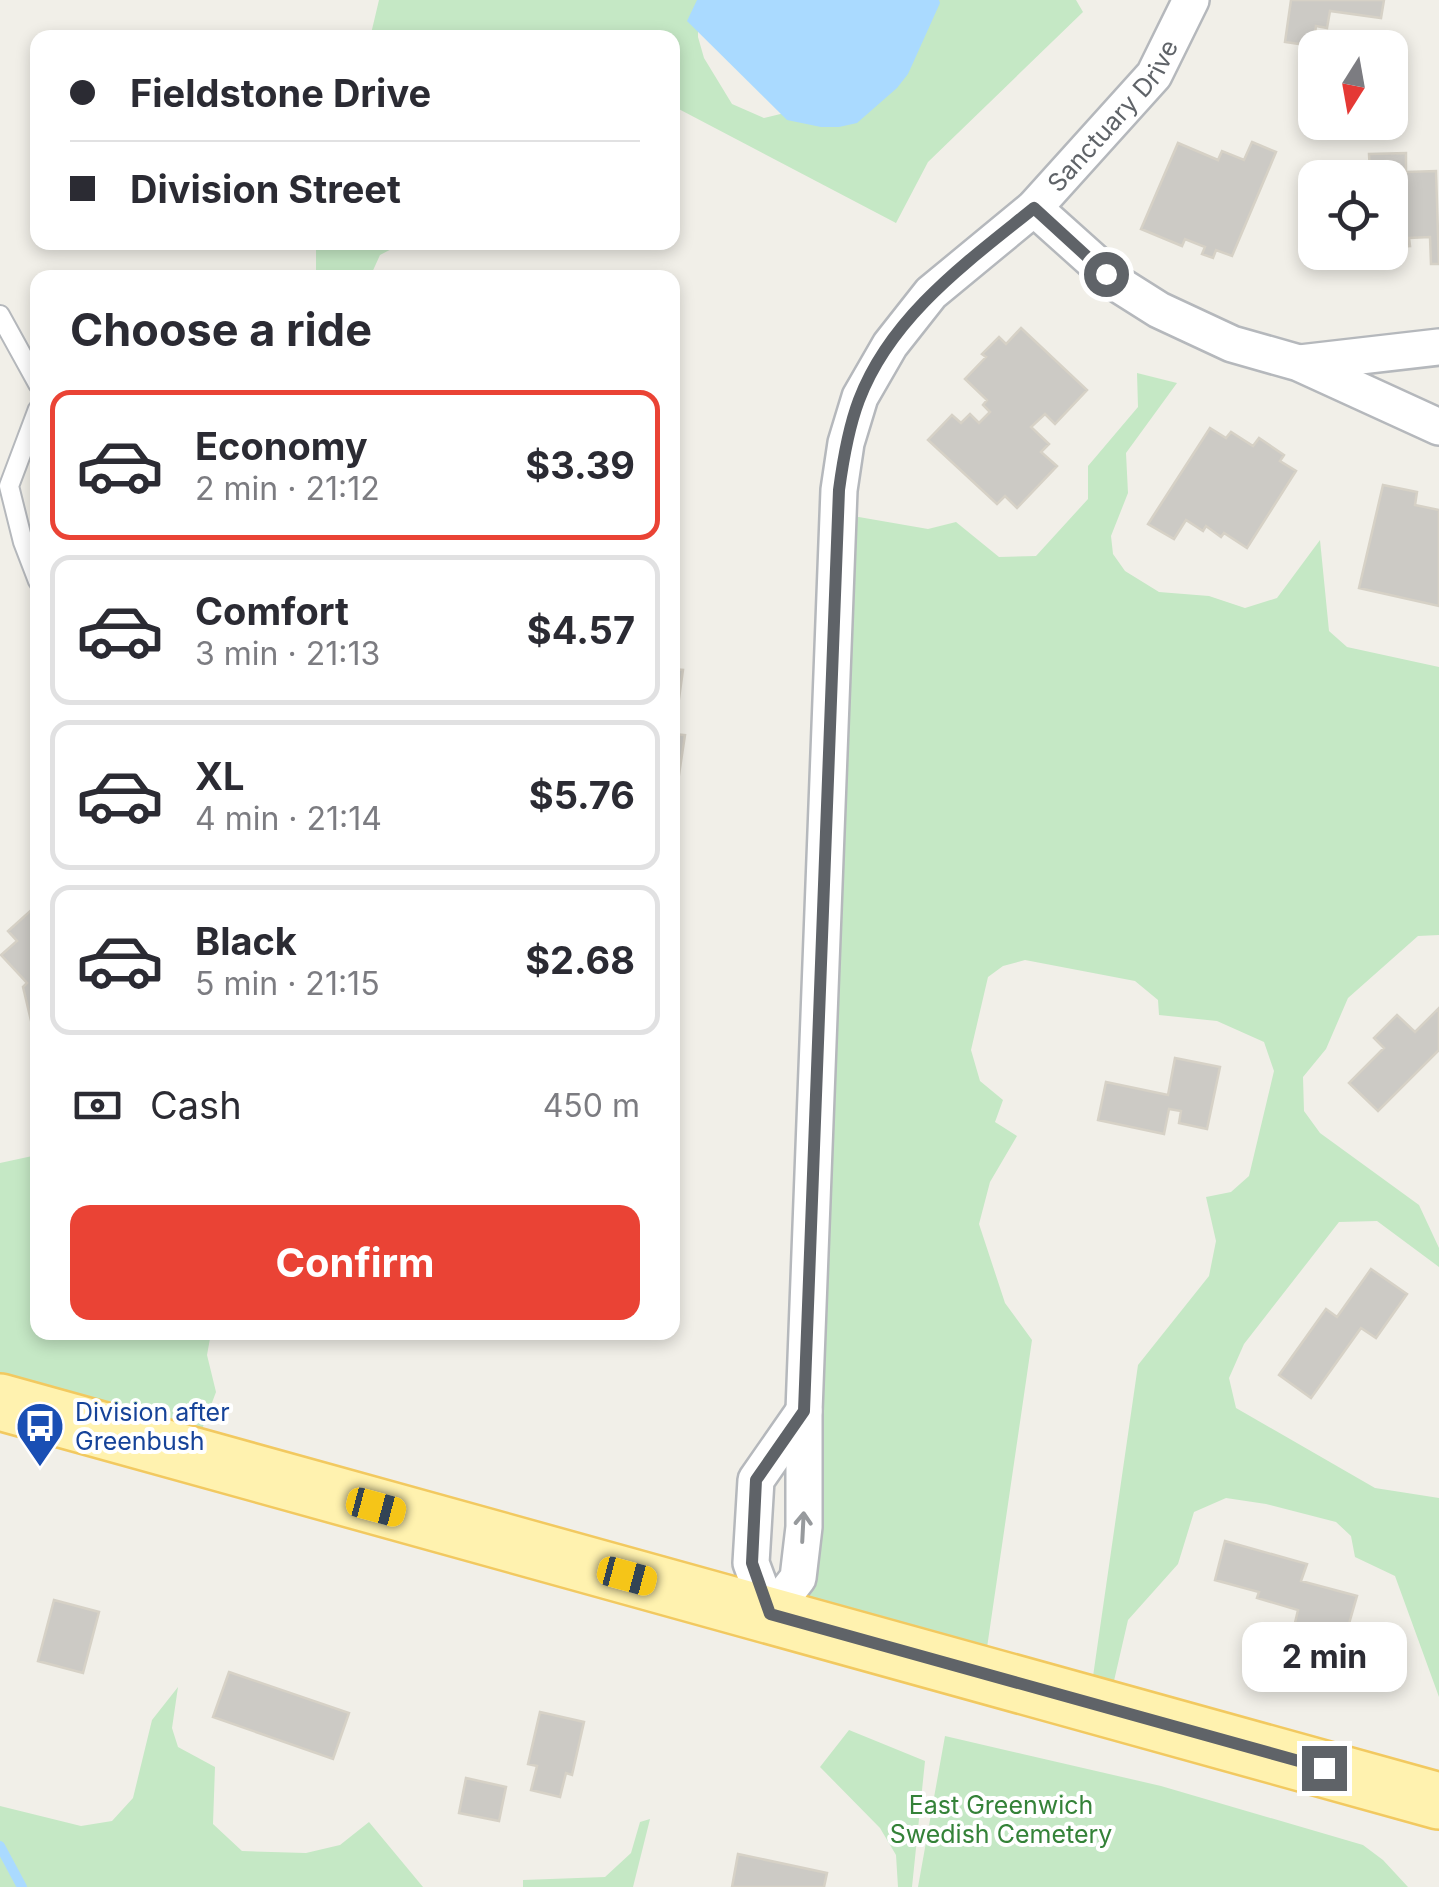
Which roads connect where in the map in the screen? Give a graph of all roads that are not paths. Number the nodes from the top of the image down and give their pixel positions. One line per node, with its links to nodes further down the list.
1 (1191, 0): 2 (street, Sanctuary Drive)
2 (1034, 208): 5 (street); 11 (street, Sanctuary Drive)
3 (0, 315): 6 (lane)
4 (1439, 347): 5 (street)
5 (1299, 363): 7 (street)
6 (30, 369)
7 (1439, 428)
8 (30, 430): 9 (lane)
9 (30, 560)
10 (0, 1402): 12 (main road)
11 (804, 1411): 12 (street, Sanctuary Drive, one-way to 11); 12 (street)
12 (770, 1614): 13 (main road)
13 (1439, 1801)

